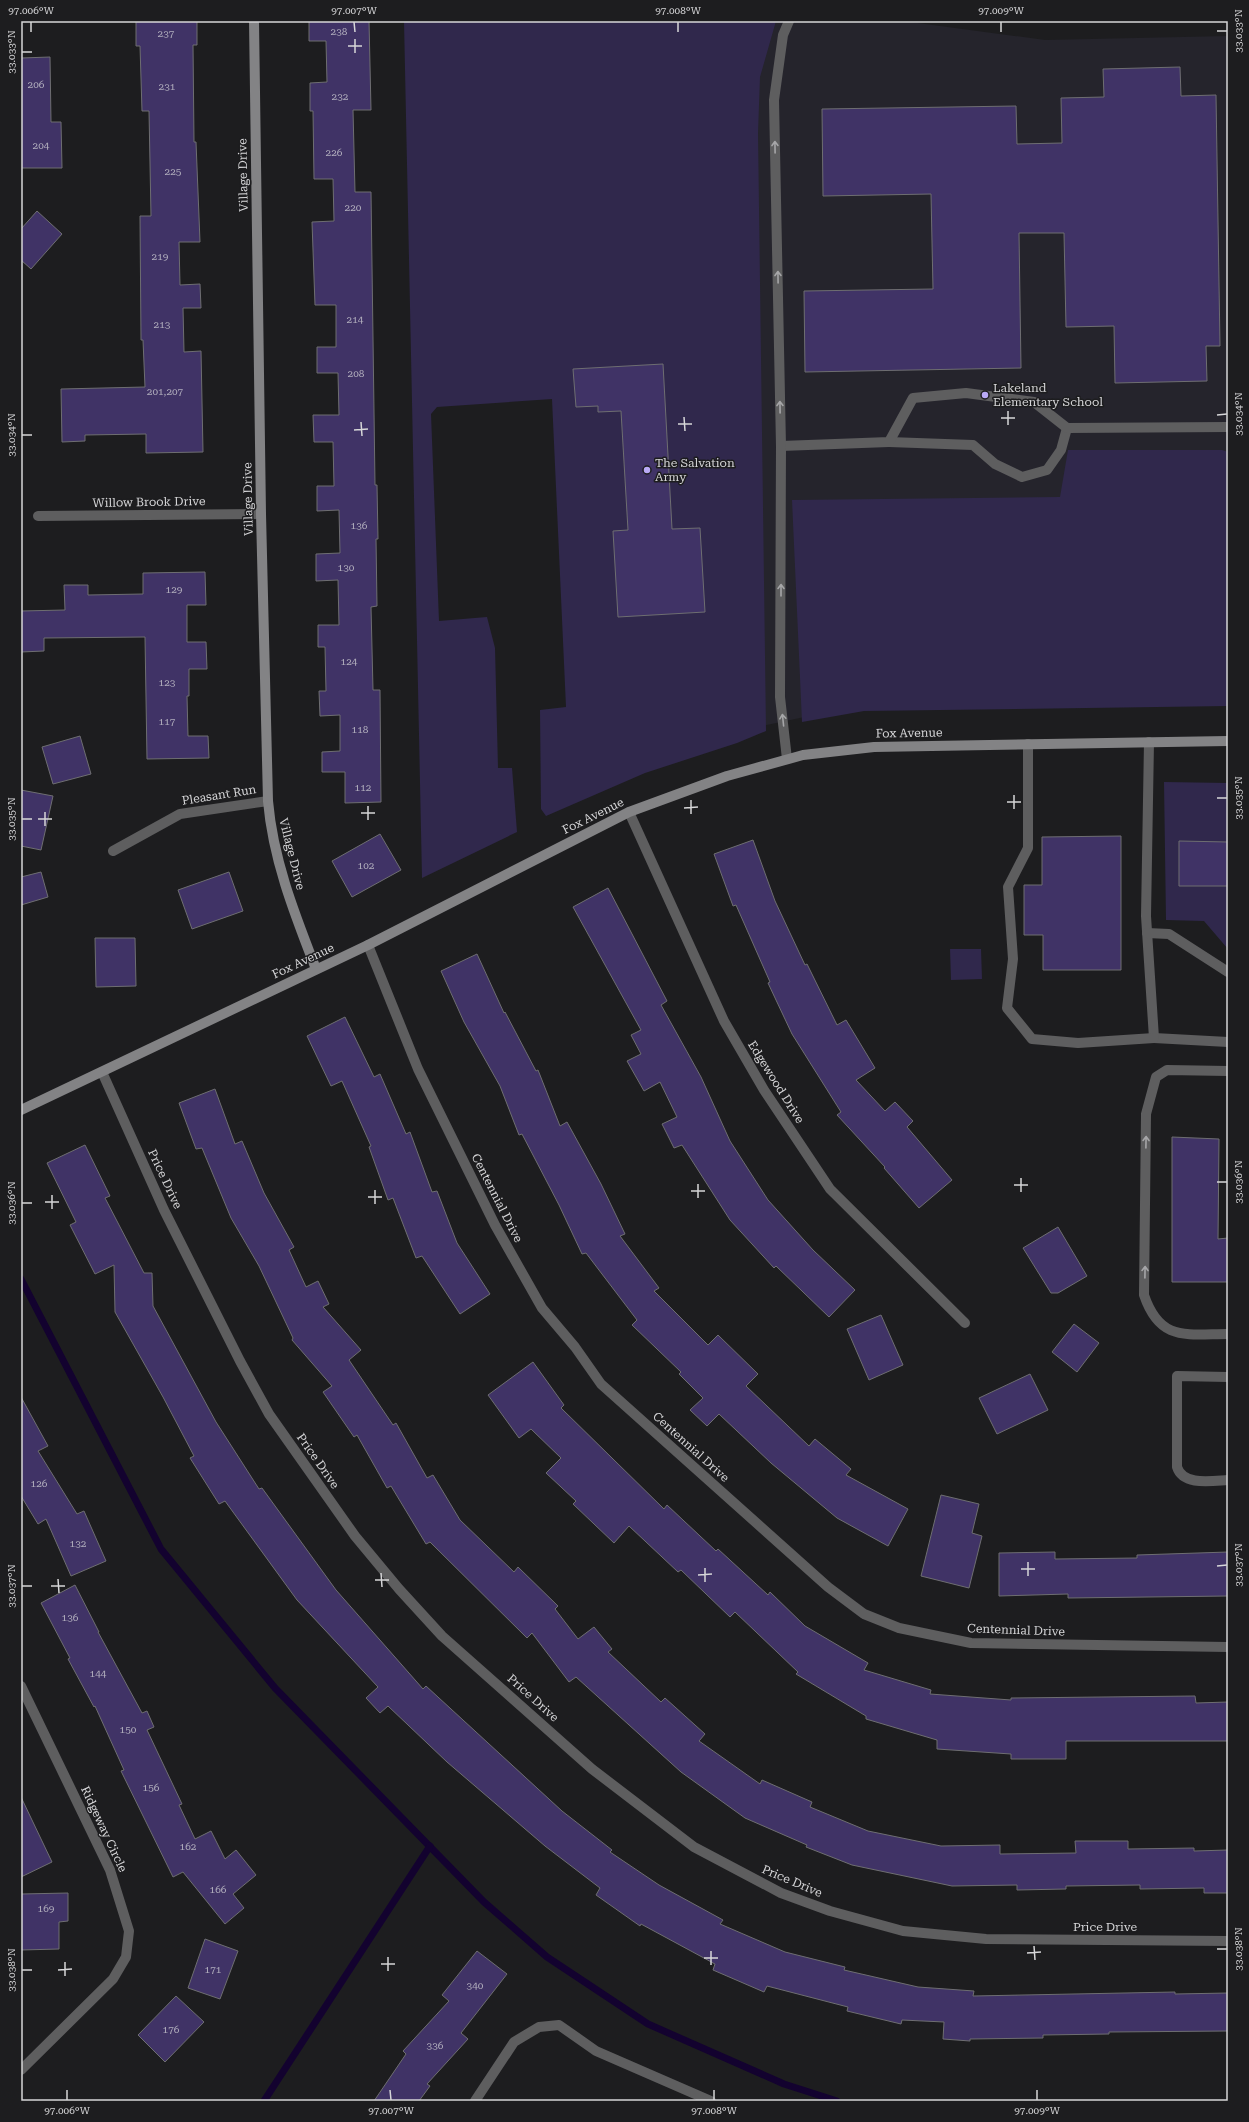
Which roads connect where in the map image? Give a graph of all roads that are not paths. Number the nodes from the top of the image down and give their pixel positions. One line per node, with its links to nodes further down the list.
1 (254, 21): 7 (main road, Village Drive)
2 (789, 21): 6 (street, one-way to 2)
3 (1228, 427): 4 (street)
4 (1067, 428): 5 (street); 5 (street)
5 (889, 442): 6 (street)
6 (781, 446): 12 (street, one-way to 6)
7 (261, 514): 8 (street, Willow Brook Drive); 13 (main road, Village Drive)
8 (38, 516)
9 (1228, 740): 10 (main road, Fox Avenue)
10 (1149, 742): 11 (main road, Fox Avenue); 16 (street)
11 (1028, 744): 12 (main road, Fox Avenue); 20 (street)
12 (787, 759): 14 (main road, Fox Avenue)
13 (268, 801): 15 (street, Pleasant Run); 18 (main road, Village Drive)
14 (629, 812): 17 (main road, Fox Avenue); 25 (street, Edgewood Drive)
15 (112, 851)
16 (1147, 933): 19 (street); 20 (street)
17 (368, 945): 18 (main road, Fox Avenue); 29 (street, Centennial Drive)
18 (316, 969): 23 (main road, Fox Avenue)
19 (1228, 972)
20 (1154, 1038): 21 (street)
21 (1228, 1042)
22 (1228, 1071): 26 (street, one-way to 22)
23 (102, 1072): 24 (main road, Fox Avenue); 31 (street, Price Drive)
24 (21, 1110)
25 (965, 1323)
26 (1228, 1334)
27 (1228, 1377): 28 (street)
28 (1228, 1480)
29 (1228, 1647)
30 (21, 1686): 32 (street, Ridgeway Circle)
31 (1228, 1941)
32 (21, 2070)
33 (474, 2101): 34 (street)
34 (711, 2101)

